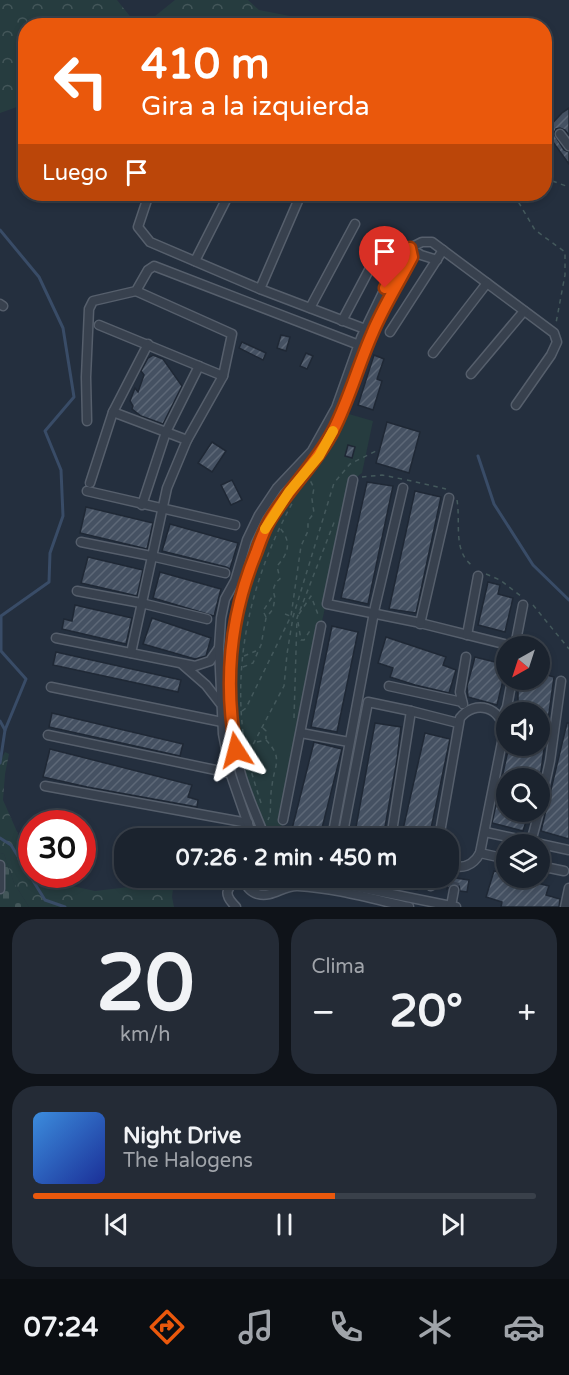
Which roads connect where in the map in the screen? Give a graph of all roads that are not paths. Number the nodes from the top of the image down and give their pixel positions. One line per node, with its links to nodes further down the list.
1 (560, 134): 2 (street)
2 (569, 146)
3 (147, 201): 11 (street)
4 (225, 201): 11 (street)
5 (298, 201): 13 (street)
6 (355, 224): 15 (street)
7 (387, 236): 17 (street)
8 (410, 248): 9 (street); 10 (street); 19 (street); 36 (street)
9 (443, 250): 10 (street); 12 (street)
10 (437, 260): 20 (street)
11 (195, 261): 13 (street)
12 (487, 282): 16 (street); 23 (street)
13 (260, 289): 15 (street)
14 (136, 291): 22 (street); 26 (street); 29 (street)
15 (310, 308): 17 (street)
16 (524, 311): 25 (street); 27 (street)
17 (342, 321): 19 (street)
18 (99, 325): 21 (street)
19 (365, 329): 22 (street)
20 (390, 332)
21 (148, 344): 24 (street); 28 (street)
22 (358, 345): 33 (street)
23 (433, 353)
24 (199, 366): 26 (street); 30 (street)
25 (471, 374)
26 (223, 376): 31 (street)
27 (516, 405)
28 (113, 412): 30 (street); 37 (street)
29 (87, 421)
30 (166, 432): 31 (street); 37 (street)
31 (187, 440): 38 (street)
32 (353, 480): 49 (street)
33 (277, 488): 36 (street); 45 (street)
34 (403, 488): 49 (street)
35 (451, 495): 52 (street)
36 (292, 496): 46 (street)
37 (142, 505): 38 (street)
38 (162, 507): 39 (street); 41 (street)
39 (235, 525)
40 (81, 542): 41 (street)
41 (151, 556): 42 (street); 47 (street)
42 (225, 573)
43 (479, 573): 53 (street)
44 (77, 591): 47 (street)
45 (230, 591): 46 (street); 57 (street)
46 (241, 594): 81 (street)
47 (141, 603): 50 (street); 58 (street)
48 (523, 604): 54 (street)
49 (374, 614): 52 (street); 73 (street)
50 (207, 619)
51 (320, 621): 71 (street)
52 (420, 624): 53 (street)
53 (467, 635): 56 (street)
54 (515, 636)
55 (56, 638): 58 (street)
56 (496, 642)
57 (219, 648): 60 (street); 65 (street)
58 (131, 653): 60 (street)
59 (466, 657): 64 (street)
60 (180, 663): 65 (street)
61 (561, 681): 75 (street)
62 (389, 686): 64 (street)
63 (51, 687): 69 (street)
64 (462, 702): 67 (street)
65 (220, 704): 69 (street)
66 (411, 711): 70 (street); 83 (street); 84 (street)
67 (467, 711): 68 (street); 70 (street)
68 (496, 713)
69 (222, 722): 76 (street)
70 (458, 723): 85 (street)
71 (302, 733): 73 (street); 78 (street)
72 (48, 735): 76 (street)
73 (349, 742): 82 (street)
74 (499, 756): 86 (street)
75 (548, 768)
76 (230, 773): 79 (street)
77 (45, 786): 79 (street)
78 (281, 820)
79 (248, 824): 80 (street)
80 (249, 828)
81 (262, 828)
82 (334, 828)
83 (344, 828)
84 (393, 828)
85 (441, 828)
86 (485, 832): 87 (street); 90 (street)
87 (496, 834)
88 (550, 846): 89 (street)
89 (569, 850)
90 (480, 853): 91 (street); 93 (street)
91 (496, 857)
92 (0, 865): 103 (street)
93 (468, 866): 94 (street); 97 (street)
94 (459, 867)
95 (550, 868): 96 (street)
96 (564, 871)
97 (459, 872)
98 (229, 888): 106 (street)
99 (248, 888): 104 (street)
100 (367, 888): 105 (street)
101 (569, 888): 108 (street)
102 (452, 889): 105 (street)
103 (0, 890)
104 (278, 890): 107 (street)
105 (451, 906)
106 (236, 907)
107 (409, 907)
108 (565, 907)

